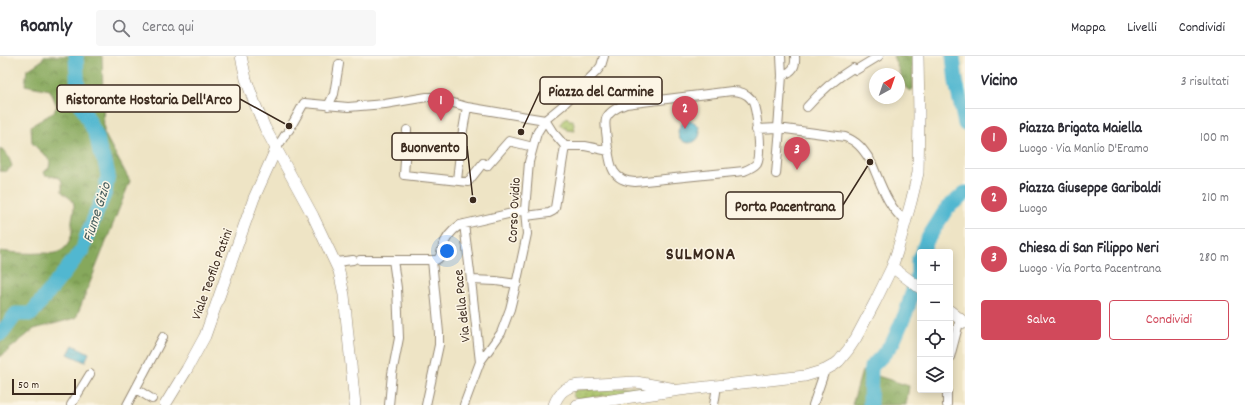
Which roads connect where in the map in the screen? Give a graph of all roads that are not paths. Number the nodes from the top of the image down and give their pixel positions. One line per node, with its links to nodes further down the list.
1 (241, 56): 19 (street)
2 (604, 56): 13 (street, Corso Ovidio)
3 (781, 56): 9 (street)
4 (801, 56): 8 (street)
5 (879, 56): 12 (street)
6 (918, 56): 24 (street)
7 (340, 59): 10 (street)
8 (795, 60): 9 (street)
9 (782, 76): 14 (street)
10 (328, 106): 11 (street); 19 (street)
11 (467, 107): 13 (street); 22 (street)
12 (807, 107)
13 (545, 120): 17 (street); 18 (street, Corso Ovidio)
14 (779, 128): 15 (street); 21 (street); 24 (street)
15 (757, 129): 20 (street); 20 (street)
16 (407, 130): 22 (street)
17 (565, 146): 20 (street); 23 (street)
18 (532, 147): 22 (street); 23 (street, Corso Ovidio)
19 (276, 149): 28 (street); 51 (street, Viale Teofilo Patini)
20 (609, 151)
21 (776, 174)
22 (457, 180)
23 (525, 213): 25 (street); 31 (street, Corso Ovidio)
24 (906, 220): 29 (street)
25 (464, 224): 27 (street); 30 (street, Via della Pace)
26 (394, 260): 27 (street); 28 (street); 53 (street)
27 (434, 260): 54 (street)
28 (336, 262): 52 (street)
29 (892, 267): 32 (street); 38 (street)
30 (472, 280): 31 (street); 37 (street, Via della Pace)
31 (517, 284): 37 (street, Corso Ovidio)
32 (917, 286)
33 (953, 313): 34 (street)
34 (963, 321): 36 (street)
35 (163, 338): 43 (street)
36 (953, 349)
37 (480, 362): 55 (street, Corso Ovidio)
38 (826, 370): 42 (street); 58 (street)
39 (90, 374): 49 (street)
40 (652, 385): 41 (street); 44 (street); 46 (street)
41 (573, 386): 48 (street); 56 (street)
42 (717, 386): 44 (street); 57 (street)
43 (136, 390): 47 (street); 50 (street)
44 (680, 390): 46 (street)
45 (947, 393): 59 (street)
46 (643, 395): 48 (street)
47 (152, 399)
48 (579, 404)
49 (71, 405)
50 (127, 405)
51 (165, 405)
52 (355, 405)
53 (389, 405)
54 (426, 405)
55 (464, 405)
56 (554, 405)
57 (714, 405)
58 (813, 405)
59 (947, 405)

